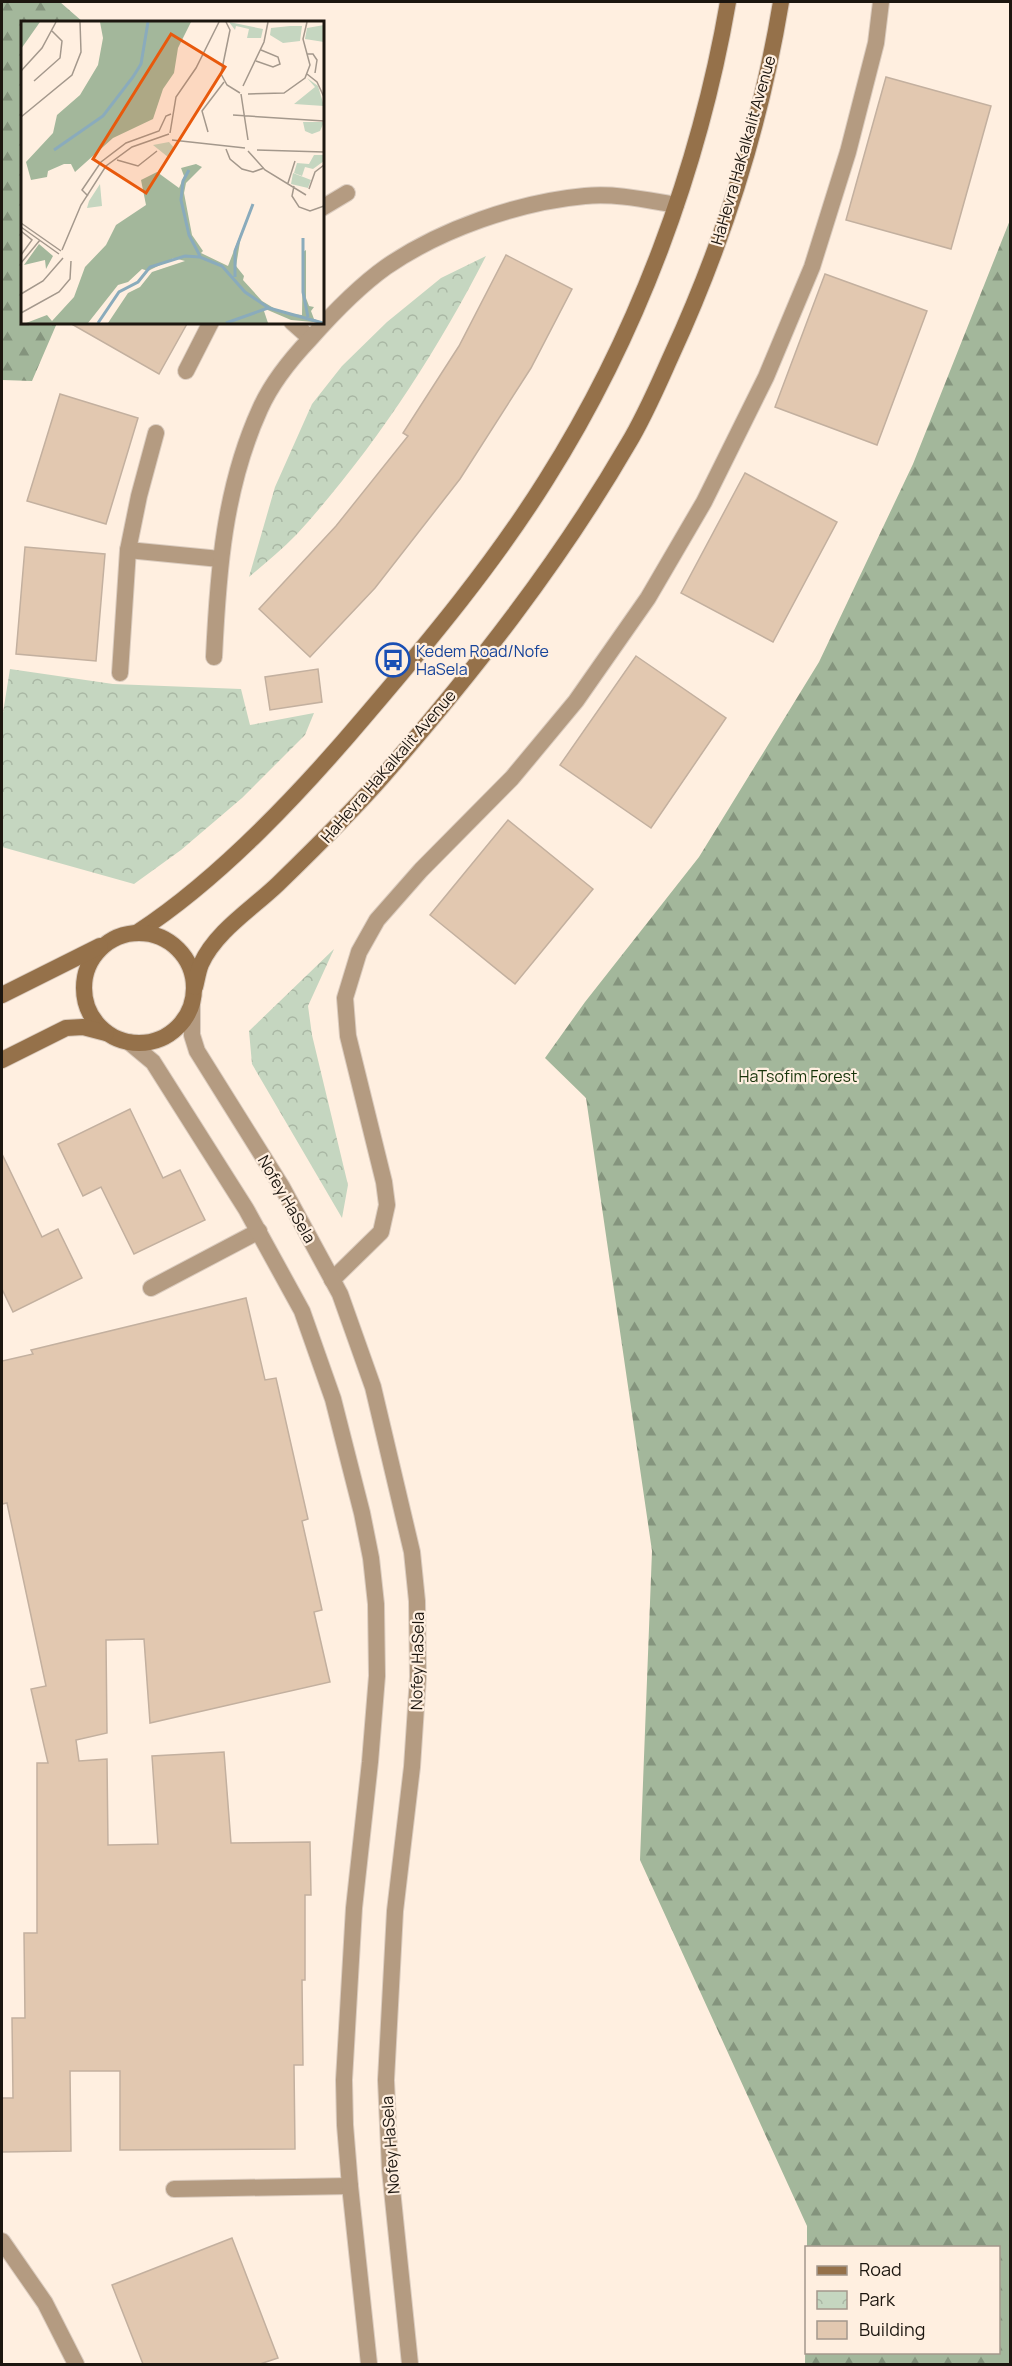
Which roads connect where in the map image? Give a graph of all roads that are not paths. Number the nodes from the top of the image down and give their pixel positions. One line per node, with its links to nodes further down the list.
1 (728, 2): 5 (main road)
2 (781, 2): 20 (main road, HaHevra HaKalkalit Avenue)
3 (881, 2): 27 (street)
4 (347, 193): 6 (street)
5 (676, 205): 9 (street); 18 (main road)
6 (324, 207)
7 (210, 324): 12 (street)
8 (294, 324): 11 (street)
9 (324, 324)
10 (324, 324): 11 (street)
11 (310, 338): 15 (street)
12 (186, 371)
13 (156, 433): 14 (street)
14 (128, 550): 15 (street); 17 (street)
15 (220, 559): 16 (street)
16 (214, 657)
17 (120, 673)
18 (138, 932): 19 (main road); 20 (main road)
19 (106, 942): 21 (main road); 23 (main road)
20 (195, 987): 22 (main road)
21 (2, 995)
22 (192, 1004): 24 (main road); 27 (street, Nofey HaSela)
23 (107, 1033): 24 (main road); 25 (main road)
24 (129, 1042): 26 (street)
25 (2, 1060)
26 (259, 1231): 28 (street); 29 (street)
27 (332, 1280): 34 (street, Nofey HaSela)
28 (151, 1288)
29 (350, 2186): 30 (street); 33 (street)
30 (174, 2189)
31 (2, 2241): 32 (street)
32 (76, 2364)
33 (369, 2364)
34 (410, 2364)

